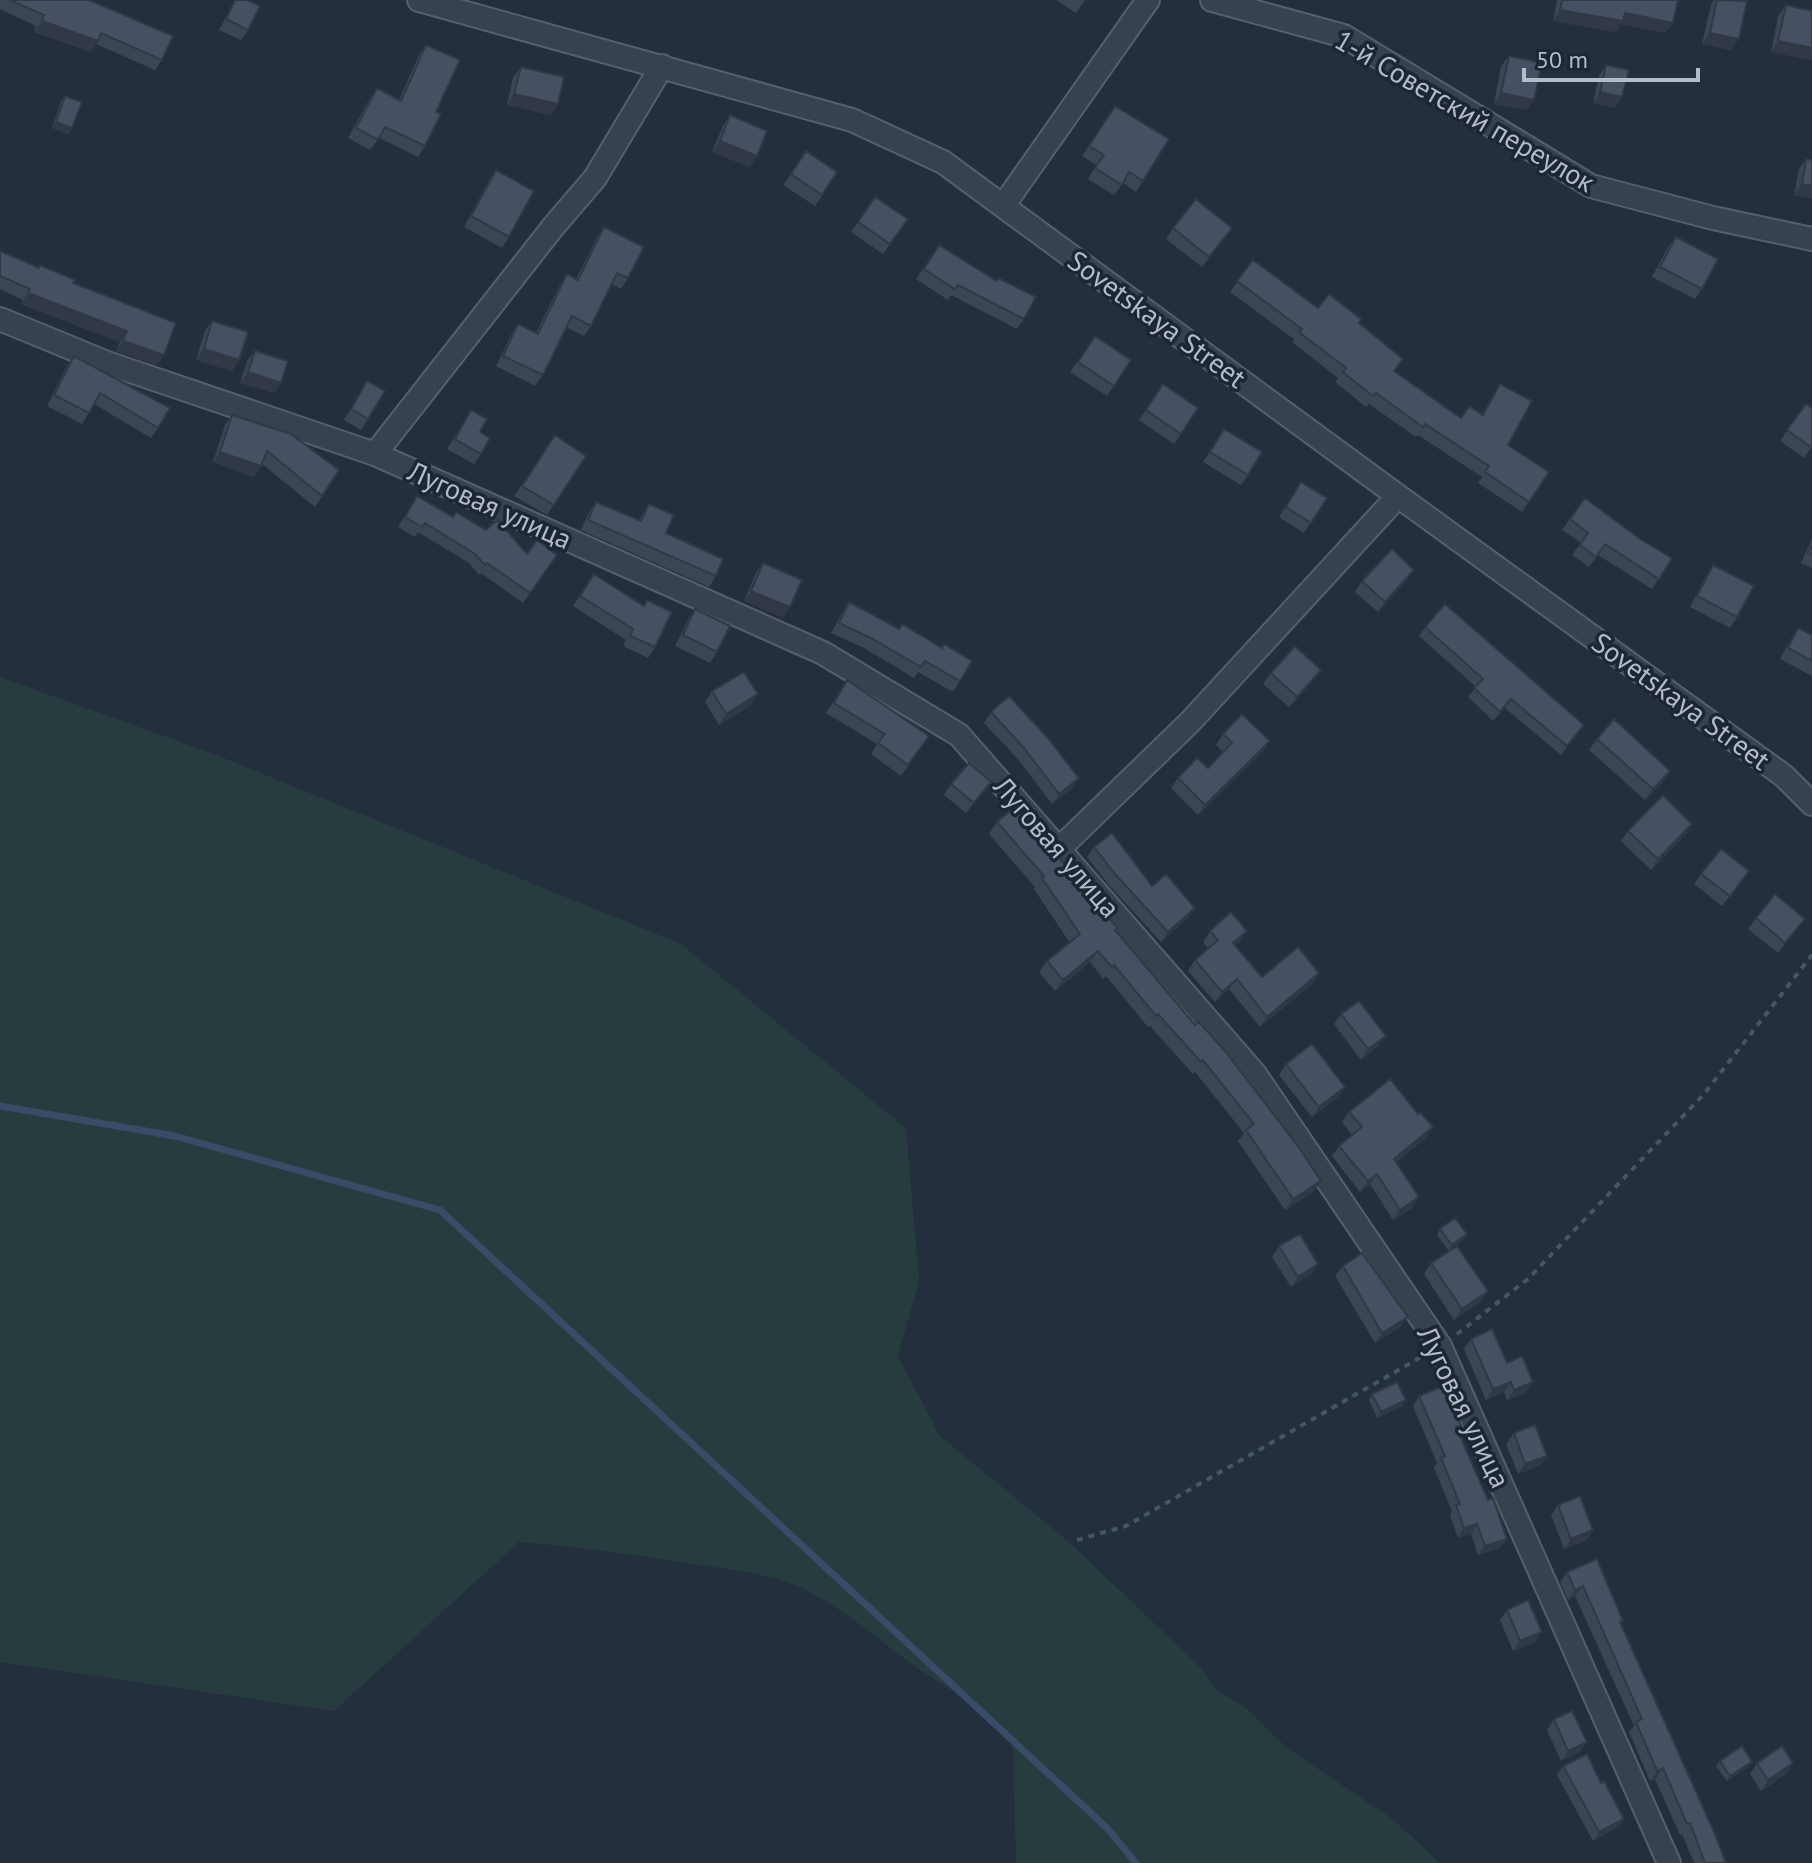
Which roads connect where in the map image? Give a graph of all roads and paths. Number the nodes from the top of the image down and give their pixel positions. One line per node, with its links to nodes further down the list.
1 (419, 0): 4 (street, Sovetskaya Street)
2 (1148, 0): 5 (street)
3 (1212, 0): 6 (street, 1-й Советский переулок)
4 (662, 66): 5 (street, Sovetskaya Street); 8 (street)
5 (1003, 206): 9 (street, Sovetskaya Street)
6 (1812, 239)
7 (0, 319): 8 (street, Луговая улица)
8 (375, 454): 11 (street, Луговая улица)
9 (1398, 496): 10 (street, Sovetskaya Street); 11 (street)
10 (1812, 804)
11 (1059, 849): 13 (street, Луговая улица)
12 (1812, 955): 13 (path)
13 (1440, 1346): 14 (path); 15 (street, Луговая улица)
14 (1077, 1540)
15 (1669, 1863)

